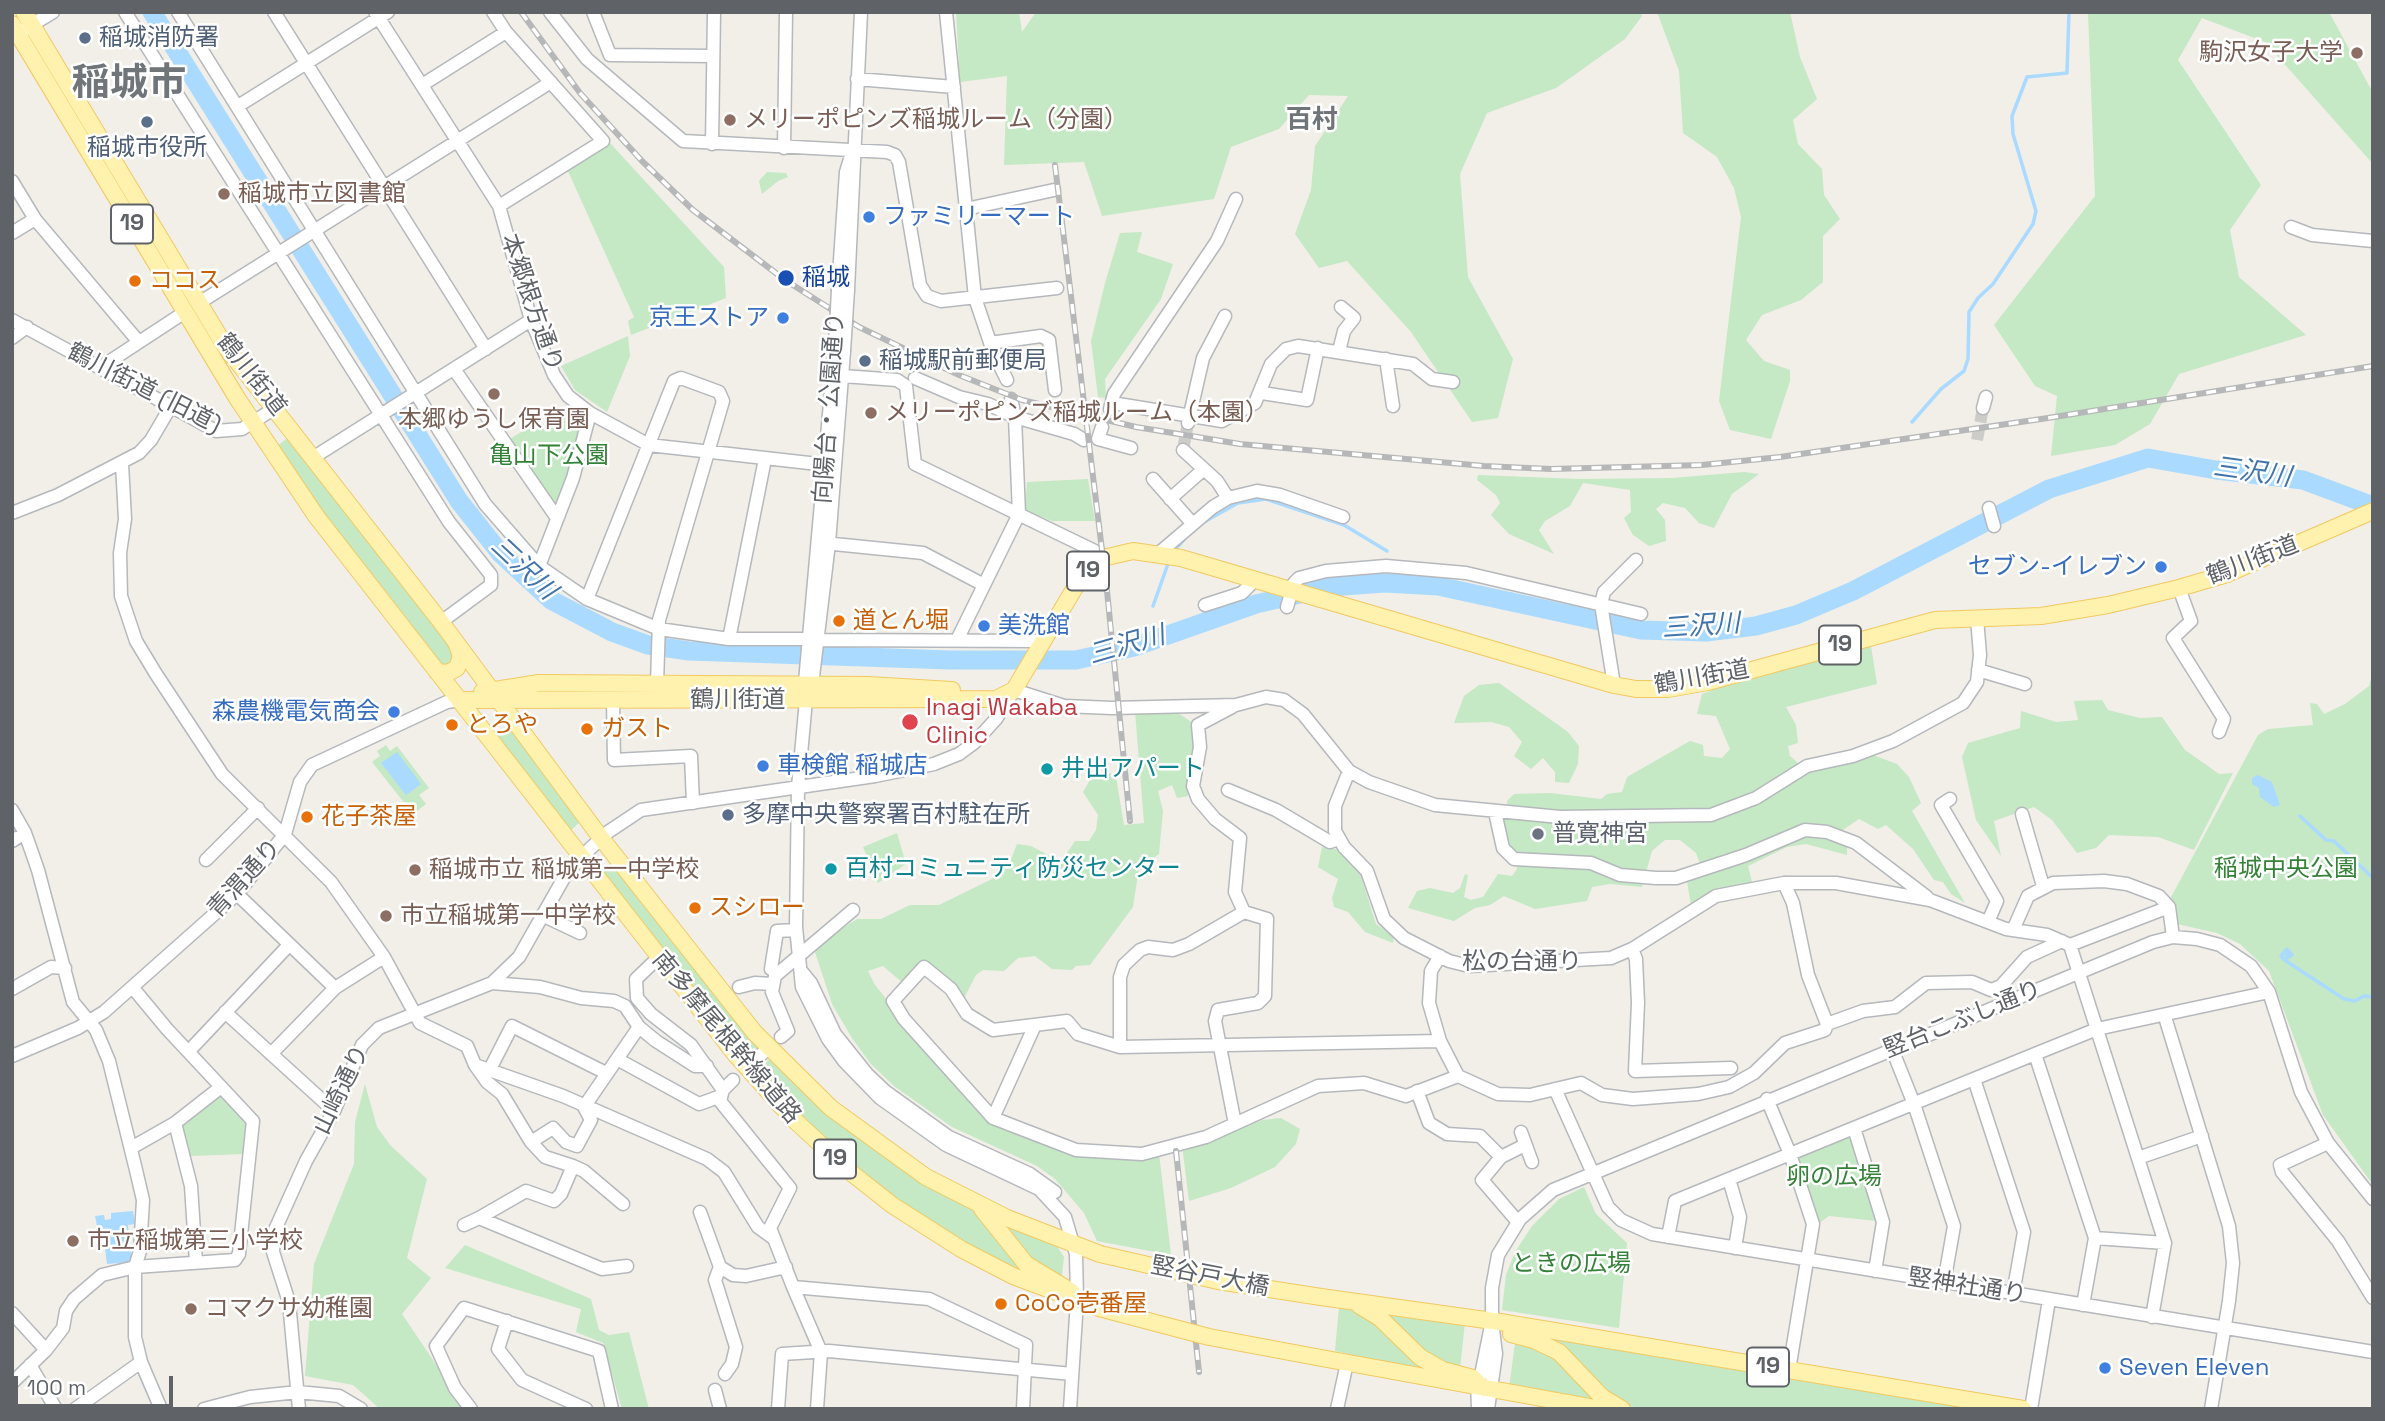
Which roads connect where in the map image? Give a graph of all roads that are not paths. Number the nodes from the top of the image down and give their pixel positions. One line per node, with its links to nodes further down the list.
1 (53, 12): 13 (street)
2 (125, 12): 37 (street)
3 (178, 12): 21 (street)
4 (274, 12): 16 (street)
5 (493, 12): 14 (street)
6 (550, 12): 23 (street)
7 (593, 12): 15 (street)
8 (713, 12): 15 (street)
9 (786, 12): 24 (street)
10 (861, 12): 17 (street, 向陽台・公園通り)
11 (946, 12): 20 (street)
12 (381, 14): 16 (street); 19 (street, 本郷根方通り)
13 (19, 26): 40 (main road, 鶴川街道 / 19)
14 (506, 32): 18 (street); 19 (street)
15 (713, 56): 23 (street)
16 (306, 63): 21 (street); 27 (street)
17 (857, 79): 20 (street); 25 (street, 向陽台・公園通り)
18 (551, 82): 22 (street); 30 (street)
19 (422, 85): 22 (street, 本郷根方通り)
20 (954, 88): 31 (street)
21 (238, 106): 34 (street)
22 (457, 140): 27 (street); 30 (street, 本郷根方通り)
23 (712, 144): 24 (street)
24 (784, 148): 25 (street)
25 (852, 153): 39 (street); 51 (street, 向陽台・公園通り, bridge)
26 (12, 181): 32 (street)
27 (384, 186): 34 (street); 50 (street)
28 (1054, 190): 31 (street)
29 (1236, 199): 70 (street)
30 (499, 206): 44 (street, 本郷根方通り)
31 (966, 209): 39 (street)
32 (35, 219): 35 (street); 47 (street)
33 (2291, 227): 36 (street)
34 (310, 232): 37 (street); 62 (street)
35 (12, 233)
36 (2373, 241)
37 (281, 251): 40 (street); 67 (street)
38 (1057, 288): 39 (street)
39 (975, 298): 48 (street)
40 (192, 307): 47 (street); 66 (main road, 鶴川街道 / 19); 71 (main road, 鶴川街道 / 19)
41 (1341, 307): 52 (street)
42 (1225, 316): 70 (street)
43 (12, 320): 45 (street, 鶴川街道 (旧道))
44 (531, 320): 50 (street); 68 (street, 本郷根方通り)
45 (27, 327): 46 (street); 54 (street, 鶴川街道 (旧道))
46 (12, 338)
47 (138, 341): 54 (street)
48 (990, 343): 58 (street); 60 (street)
49 (1318, 348): 52 (street); 61 (street); 61 (street)
50 (486, 349): 55 (street)
51 (840, 349): 56 (street, 向陽台・公園通り); 81 (street, 向陽台・公園通り)
52 (1339, 351): 53 (street)
53 (1385, 359): 59 (street); 65 (street)
54 (101, 367): 64 (street, 鶴川街道 (旧道))
55 (454, 369): 62 (street); 91 (street)
56 (843, 376): 88 (street); 94 (street, 向陽台・公園通り)
57 (915, 378): 69 (street)
58 (1007, 380)
59 (1453, 383)
60 (1055, 390)
61 (1262, 393): 70 (street)
62 (412, 396): 67 (street); 98 (street)
63 (1011, 399): 69 (street)
64 (171, 406): 71 (street, 鶴川街道 (旧道)); 80 (street)
65 (1393, 406)
66 (275, 408): 71 (street, 鶴川街道 (旧道)); 78 (main road, 鶴川街道 / 19)
67 (384, 413): 78 (street); 108 (street)
68 (590, 413): 74 (street, 本郷根方通り); 91 (street)
69 (1015, 417): 73 (street); 88 (street)
70 (1189, 420)
71 (254, 423): 116 (main road, 鶴川街道 / 19)
72 (1102, 427): 75 (street)
73 (1084, 440)
74 (649, 445): 77 (street, 本郷根方通り); 77 (street); 103 (street)
75 (1131, 448)
76 (1183, 450): 82 (street)
77 (709, 452): 79 (street, 本郷根方通り); 109 (street)
78 (314, 457): 108 (main road, 鶴川街道 / 19)
79 (765, 459): 81 (street, 本郷根方通り); 111 (street)
80 (122, 464): 87 (street); 132 (street)
81 (827, 465): 94 (street, 向陽台・公園通り)
82 (1204, 470): 84 (street); 85 (street)
83 (1153, 479): 85 (street)
84 (1228, 498): 90 (street); 92 (street)
85 (1170, 499): 92 (street)
86 (1989, 508): 93 (street)
87 (12, 513)
88 (1019, 514): 96 (street); 100 (street)
89 (2368, 516): 101 (main road, 鶴川街道 / 19)
90 (1343, 517)
91 (557, 518): 98 (street)
92 (1192, 523): 95 (street)
93 (1994, 526)
94 (824, 543): 100 (street); 113 (street, 向陽台・公園通り)
95 (1162, 554): 96 (main road, 鶴川街道 / 19); 99 (main road, 鶴川街道 / 19)
96 (1107, 556): 114 (main road, 19)
97 (1636, 560): 105 (street)
98 (539, 566): 103 (street)
99 (1255, 580): 102 (main road, 鶴川街道 / 19); 104 (street)
100 (984, 585): 110 (street)
101 (2179, 588): 107 (main road, 鶴川街道 / 19); 126 (street)
102 (1290, 597): 105 (street); 119 (main road, 鶴川街道 / 19)
103 (587, 599): 109 (street)
104 (1205, 605)
105 (1601, 607): 106 (street); 119 (street)
106 (1641, 614)
107 (1977, 618): 115 (street); 119 (main road, 鶴川街道 / 19)
108 (441, 622): 112 (main road, 鶴川街道 / 19)
109 (658, 632): 111 (street); 117 (street)
110 (958, 638): 113 (street); 114 (street)
111 (729, 639): 113 (street)
112 (456, 643): 116 (main road); 122 (main road, 鶴川街道 / 19)
113 (812, 643): 120 (street, 向陽台・公園通り)
114 (1042, 643): 121 (main road, 19)
115 (1978, 670): 118 (street); 134 (street)
116 (437, 671): 124 (main road, 鶴川街道 / 19)
117 (657, 684): 120 (main road, 鶴川街道); 122 (main road, 鶴川街道)
118 (2025, 684)
119 (1614, 685)
120 (807, 690): 121 (main road, 鶴川街道); 123 (main road, 鶴川街道); 128 (street, 向陽台・公園通り)
121 (1014, 690): 125 (street); 128 (street, 山崎通り)
122 (494, 694): 123 (main road, 鶴川街道); 124 (main road, 鶴川街道); 138 (main road, 南多摩尾根幹線道路 / 19)
123 (612, 699): 131 (street)
124 (459, 700): 137 (street, 青渭通り); 141 (main road, 南多摩尾根幹線道路 / 19)
125 (1236, 705): 127 (street); 149 (street)
126 (2220, 732)
127 (1349, 771): 134 (street); 139 (street)
128 (797, 787): 131 (street, 山崎通り); 152 (street, 向陽台・公園通り)
129 (1228, 790): 139 (street)
130 (1950, 799): 151 (street)
131 (693, 803): 138 (street, 山崎通り)
132 (258, 808): 137 (street); 142 (street)
133 (12, 810): 136 (street)
134 (1494, 812): 146 (street)
135 (2022, 814): 144 (street)
136 (25, 833): 140 (street); 163 (street)
137 (285, 834): 145 (street, 青渭通り); 161 (street)
138 (601, 838): 141 (street, 山崎通り); 226 (main road, 南多摩尾根幹線道路 / 19)
139 (1339, 839): 160 (street, 松の台通り)
140 (12, 841)
141 (580, 858): 150 (street, 山崎通り); 162 (main road, 南多摩尾根幹線道路 / 19)
142 (206, 860)
143 (1784, 883): 146 (street, 松の台通り); 158 (street, 松の台通り); 176 (street)
144 (2043, 886): 147 (street); 153 (street)
145 (237, 894): 157 (street); 167 (street, 青渭通り)
146 (1930, 900): 151 (street, 松の台通り)
147 (2169, 907): 155 (street); 156 (street)
148 (853, 910): 159 (street)
149 (1244, 912): 182 (street); 183 (street)
150 (542, 915): 154 (street); 166 (street, 山崎通り)
151 (1988, 922): 153 (street, 松の台通り)
152 (796, 930): 159 (street, 向陽台・公園通り); 165 (street)
153 (2012, 930): 156 (street, 松の台通り)
154 (580, 933)
155 (2173, 937): 164 (street, 竪台こぶし通り); 171 (street, 竪台こぶし通り)
156 (2066, 943): 164 (street); 176 (street)
157 (289, 945): 168 (street); 172 (street)
158 (1632, 949): 160 (street, 松の台通り); 194 (street)
159 (798, 954): 165 (street); 237 (street, 向陽台・公園通り)
160 (1440, 956): 181 (street)
161 (384, 957): 168 (street); 173 (street)
162 (657, 958): 193 (street); 250 (main road, 南多摩尾根幹線道路 / 19)
163 (65, 968): 170 (street); 175 (street)
164 (2078, 973): 179 (street); 184 (street, 竪台こぶし通り)
165 (775, 978): 169 (street); 180 (street)
166 (492, 983): 173 (street, 山崎通り); 178 (street)
167 (133, 988): 175 (street, 青渭通り); 185 (street)
168 (335, 988): 187 (street)
169 (739, 988)
170 (12, 989)
171 (2269, 992): 174 (street); 215 (street, 竪台こぶし通り)
172 (225, 1012): 185 (street); 187 (street)
173 (415, 1012): 192 (street); 207 (street, 山崎通り)
174 (2165, 1017): 179 (street); 213 (street)
175 (90, 1023): 189 (street, 青渭通り); 217 (street)
176 (1827, 1024): 201 (street)
177 (1035, 1025): 182 (street); 208 (street); 208 (street)
178 (639, 1027): 190 (street); 193 (street)
179 (2097, 1029): 188 (street); 220 (street)
180 (782, 1037)
181 (1440, 1041): 183 (street); 197 (street)
182 (1120, 1047): 183 (street)
183 (1219, 1047): 210 (street)
184 (1892, 1049): 204 (street, 竪台こぶし通り); 205 (street)
185 (189, 1051): 200 (street)
186 (764, 1052): 191 (street)
187 (271, 1054): 207 (street)
188 (2035, 1054): 199 (street); 234 (street)
189 (12, 1056)
190 (617, 1059): 196 (street); 203 (street)
191 (751, 1064)
192 (475, 1065): 195 (street); 214 (street)
193 (707, 1066): 203 (street)
194 (1731, 1068)
195 (489, 1069): 196 (street); 206 (street)
196 (606, 1073): 206 (street)
197 (1458, 1076): 201 (street); 202 (street)
198 (733, 1080): 203 (street)
199 (1974, 1080): 205 (street); 248 (street)
200 (221, 1087): 209 (street); 240 (street)
201 (1555, 1089): 223 (street, 竪神社通り)
202 (1418, 1091): 210 (street); 219 (street)
203 (722, 1093): 233 (street)
204 (1767, 1099): 218 (street); 223 (street, 竪台こぶし通り)
205 (1914, 1104): 211 (street); 246 (street)
206 (584, 1107): 214 (street); 233 (street)
207 (334, 1111): 273 (street, 山崎通り)
208 (993, 1118): 210 (street)
209 (175, 1123): 217 (street); 240 (street)
210 (1236, 1124)
211 (1854, 1128): 218 (street); 245 (street)
212 (1521, 1132): 216 (street)
213 (2202, 1136): 220 (street); 258 (street)
214 (531, 1142): 222 (street)
215 (2328, 1143): 225 (street, 竪台こぶし通り); 249 (street)
216 (1525, 1145): 219 (street); 221 (street)
217 (131, 1148): 242 (street)
218 (1790, 1154): 224 (street); 239 (street)
219 (1501, 1157): 230 (street)
220 (2138, 1158): 235 (street)
221 (1532, 1162)
222 (573, 1167): 227 (street); 229 (street)
223 (1592, 1172): 230 (street, 竪台こぶし通り); 232 (street, 竪神社通り)
224 (1729, 1179): 232 (street); 236 (street)
225 (2373, 1199)
226 (972, 1201): 237 (main road, 南多摩尾根幹線道路 / 19); 250 (main road)
227 (623, 1204)
228 (700, 1212): 243 (street)
229 (479, 1218): 231 (street); 241 (street)
230 (1518, 1222): 238 (street, 竪台こぶし通り)
231 (464, 1225)
232 (1668, 1237): 236 (street, 竪神社通り)
233 (775, 1238): 244 (street)
234 (2095, 1238): 235 (street); 253 (street)
235 (2165, 1243): 255 (street)
236 (1735, 1248): 239 (street, 竪神社通り)
237 (1088, 1250): 250 (street, 向陽台・公園通り); 252 (main road, 竪谷戸大橋 / 19, bridge)
238 (1498, 1255): 257 (street, 竪台こぶし通り); 257 (street)
239 (1807, 1260): 245 (street, 竪神社通り); 266 (street)
240 (196, 1262): 242 (street)
241 (627, 1266)
242 (135, 1267): 260 (street); 263 (street)
243 (720, 1267): 244 (street); 268 (street)
244 (786, 1267): 247 (street)
245 (1875, 1271): 246 (street, 竪神社通り)
246 (1944, 1283): 248 (street, 竪神社通り)
247 (793, 1287): 261 (street); 267 (street)
248 (2013, 1294): 251 (street, 竪神社通り)
249 (2373, 1298)
250 (1070, 1299): 264 (main road, 19, bridge); 269 (street, 向陽台・公園通り)
251 (2049, 1300): 253 (street, 竪神社通り); 292 (street)
252 (1345, 1301): 257 (main road, 19); 272 (main road)
253 (2083, 1305): 255 (street, 竪神社通り)
254 (12, 1313): 260 (street)
255 (2152, 1317): 258 (street, 竪神社通り)
256 (507, 1321): 280 (street); 281 (street); 282 (street)
257 (1490, 1327): 266 (main road, 19); 272 (street); 290 (main road)
258 (2224, 1329): 262 (street, 竪神社通り); 293 (street)
259 (2373, 1347): 262 (street)
260 (46, 1350): 265 (street)
261 (821, 1352): 267 (street); 284 (street); 285 (street)
262 (2372, 1352)
263 (141, 1362): 275 (street); 276 (street)
264 (1347, 1363): 272 (main road, 19); 288 (street)
265 (30, 1365): 270 (street); 274 (street)
266 (1789, 1370): 291 (main road, 19)
267 (1025, 1371): 269 (street); 286 (street)
268 (725, 1374)
269 (1072, 1374): 287 (street, 向陽台・公園通り)
270 (12, 1383)
271 (715, 1390): 283 (street)
272 (1485, 1390): 289 (main road, 19)
273 (298, 1392): 277 (street); 278 (street, 山崎通り); 279 (street)
274 (56, 1409)
275 (75, 1409)
276 (161, 1409)
277 (204, 1409)
278 (299, 1409)
279 (361, 1409)
280 (471, 1409)
281 (586, 1409)
282 (612, 1409)
283 (720, 1409)
284 (778, 1409)
285 (817, 1409)
286 (1023, 1409)
287 (1070, 1409)
288 (1338, 1409)
289 (1601, 1409)
290 (1622, 1409)
291 (2023, 1409)
292 (2031, 1409)
293 (2211, 1409)

